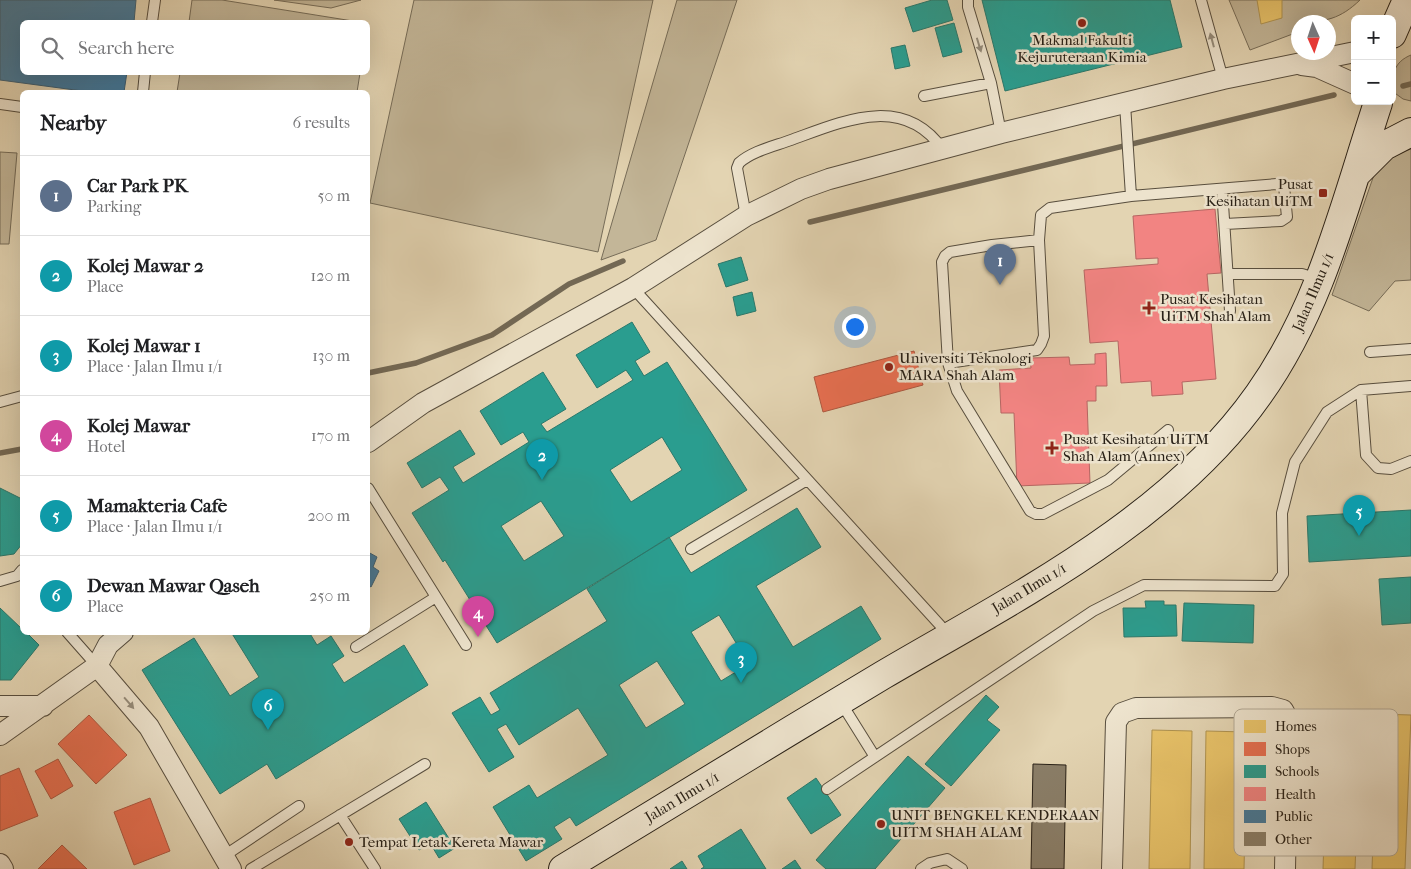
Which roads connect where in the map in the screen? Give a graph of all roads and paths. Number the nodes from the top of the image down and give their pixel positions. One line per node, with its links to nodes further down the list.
1 (155, 0): 5 (lane)
2 (968, 0): 13 (lane, one-way to 13)
3 (1201, 0): 12 (lane, one-way to 3)
4 (1408, 0): 6 (street)
5 (152, 20)
6 (1396, 26)
7 (1411, 31): 8 (street)
8 (1396, 36)
9 (1351, 53): 10 (street)
10 (1295, 65): 12 (street); 14 (street)
11 (145, 75): 15 (lane)
12 (1223, 79): 18 (street)
13 (991, 82): 16 (lane); 24 (lane)
14 (1351, 82)
15 (143, 90)
16 (924, 96)
17 (0, 104): 21 (lane)
18 (1125, 104): 24 (street); 28 (lane)
19 (1377, 105): 26 (street, Jalan Ilmu 1/1)
20 (1380, 105): 22 (street)
21 (20, 107)
22 (1411, 127)
23 (1411, 132): 26 (street, Jalan Ilmu 1/1)
24 (1001, 133): 25 (street)
25 (943, 150): 29 (street); 29 (lane)
26 (1354, 176): 33 (street, Jalan Ilmu 1/1)
27 (1222, 189): 28 (lane); 30 (lane); 30 (lane)
28 (1131, 196): 31 (lane)
29 (746, 216): 34 (street)
30 (1225, 224): 32 (lane)
31 (1039, 240): 38 (lane); 38 (lane)
32 (1228, 274): 33 (lane); 35 (lane)
33 (1321, 279): 54 (street, Jalan Ilmu 1/1)
34 (633, 288): 44 (street); 46 (lane)
35 (1230, 311)
36 (1411, 349): 37 (lane)
37 (1370, 352)
38 (948, 363): 43 (lane)
39 (1411, 386): 40 (lane)
40 (1360, 390): 45 (lane); 63 (lane)
41 (20, 397): 42 (lane)
42 (0, 402)
43 (1168, 430)
44 (370, 441)
45 (1411, 460)
46 (807, 480): 48 (lane); 54 (lane)
47 (370, 491): 51 (lane)
48 (691, 549)
49 (20, 572): 50 (lane)
50 (0, 581)
51 (436, 597): 55 (lane); 56 (lane)
52 (70, 635): 57 (lane)
53 (120, 635): 57 (street)
54 (950, 636): 58 (street, Jalan Ilmu 1/1)
55 (466, 645)
56 (356, 647)
57 (97, 666): 60 (street); 69 (street, one-way to 69)
58 (840, 701): 63 (lane); 71 (street, Jalan Ilmu 1/1)
59 (0, 706): 60 (street)
60 (43, 706): 62 (street)
61 (1279, 709): 77 (street)
62 (0, 735)
63 (875, 758): 65 (lane)
64 (425, 764): 67 (lane)
65 (827, 789)
66 (299, 806): 69 (lane)
67 (340, 815): 72 (lane); 74 (lane)
68 (1286, 856): 78 (street)
69 (227, 863)
70 (0, 864): 73 (street)
71 (577, 865)
72 (255, 868)
73 (3, 869)
74 (375, 869)
75 (922, 869): 76 (lane)
76 (962, 869)
77 (1112, 869)
78 (1286, 869)

